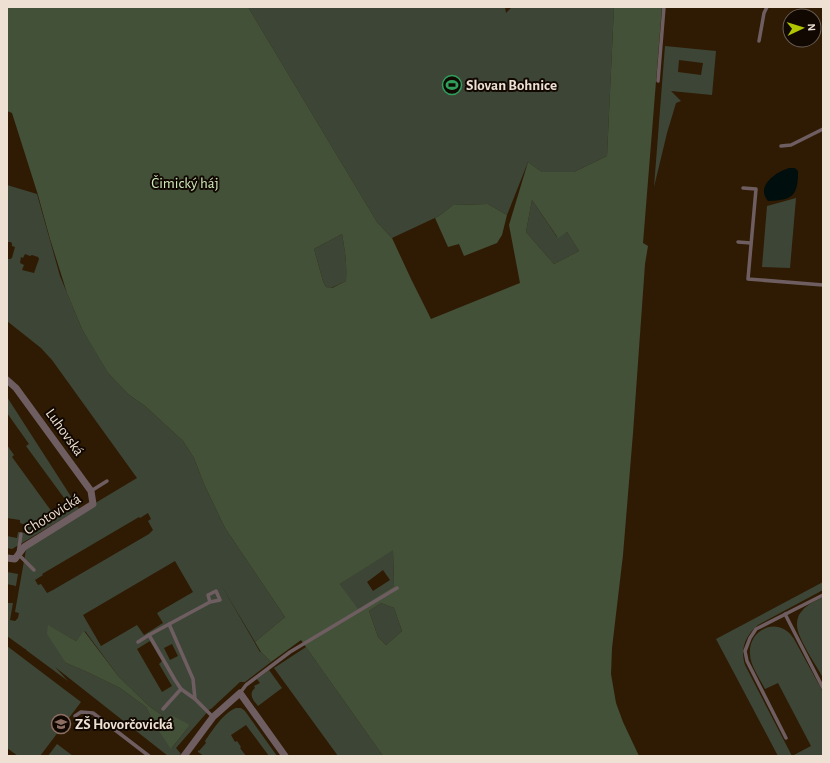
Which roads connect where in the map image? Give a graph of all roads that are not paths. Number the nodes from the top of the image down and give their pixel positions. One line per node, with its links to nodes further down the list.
1 (664, 7): 4 (lane)
2 (767, 7): 3 (lane)
3 (759, 41)
4 (658, 81)
5 (823, 129): 6 (lane)
6 (781, 146)
7 (743, 188): 9 (lane)
8 (738, 242): 9 (lane)
9 (751, 243): 10 (lane)
10 (823, 285)
11 (7, 380): 13 (street, Luhovská)
12 (107, 481): 13 (lane)
13 (92, 491): 15 (street, Chotovická)
14 (21, 534): 15 (lane)
15 (18, 554): 16 (street, Chotovická); 17 (lane)
16 (7, 558)
17 (34, 570)
18 (397, 588): 27 (lane)
19 (823, 595): 21 (lane)
20 (210, 602): 22 (lane)
21 (785, 614): 25 (lane); 32 (lane)
22 (169, 624): 23 (lane); 28 (lane)
23 (149, 635): 24 (lane); 26 (lane)
24 (138, 642)
25 (823, 688)
26 (181, 689): 28 (lane); 29 (lane)
27 (240, 693): 31 (street); 35 (street)
28 (195, 699): 31 (lane)
29 (164, 709)
30 (75, 716): 33 (lane)
31 (214, 717): 34 (street)
32 (786, 738)
33 (149, 756)
34 (184, 756)
35 (285, 756)

